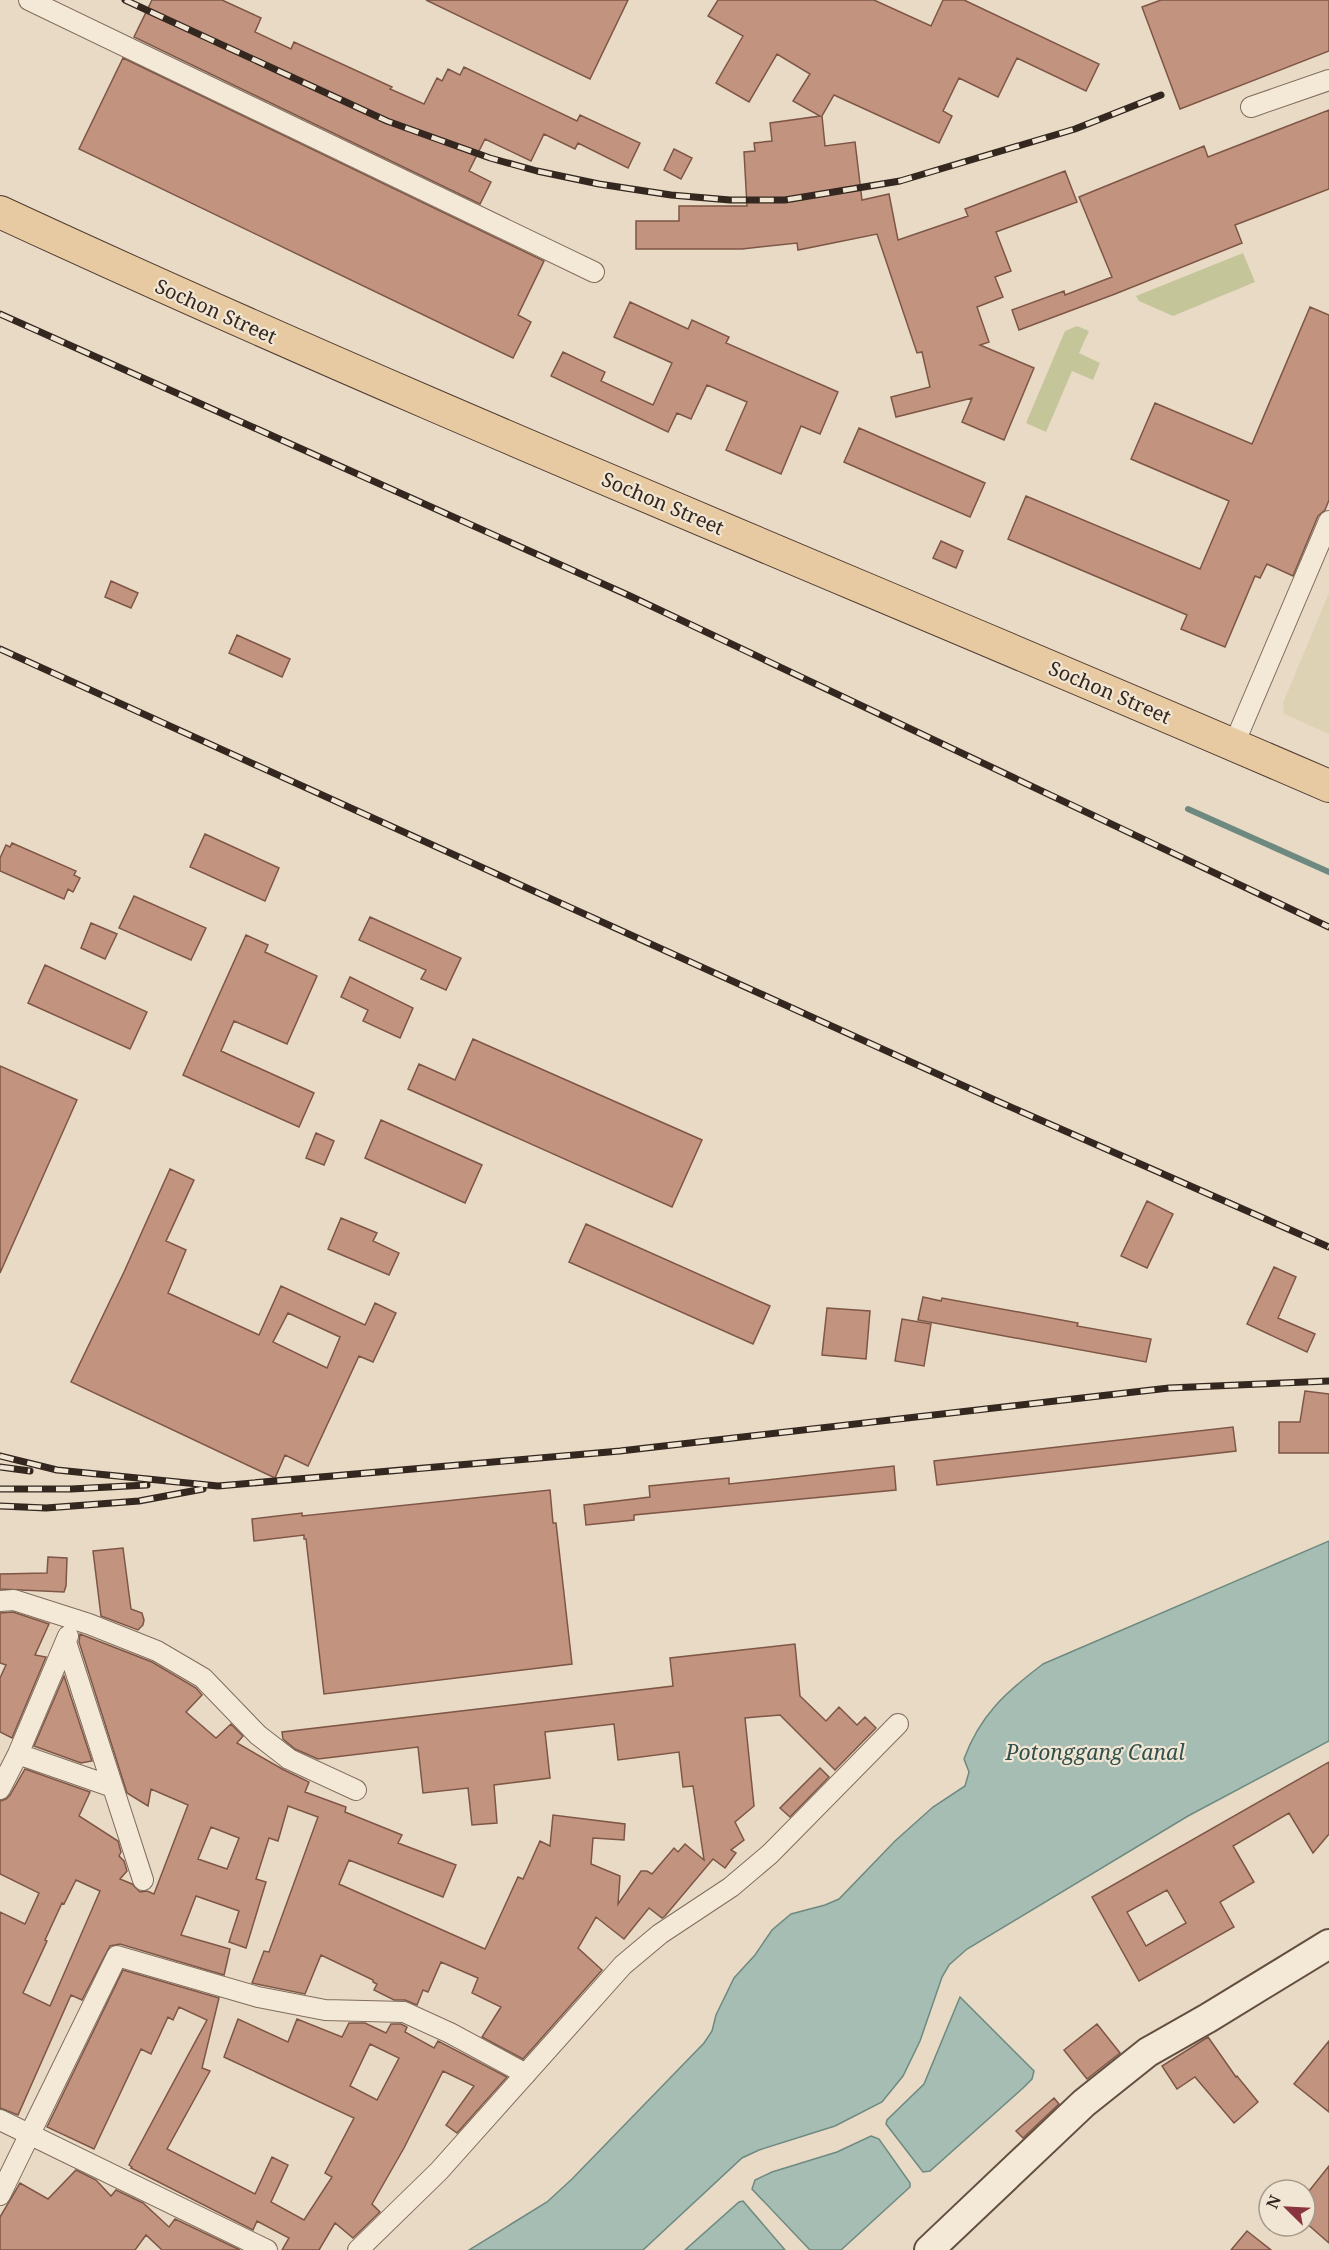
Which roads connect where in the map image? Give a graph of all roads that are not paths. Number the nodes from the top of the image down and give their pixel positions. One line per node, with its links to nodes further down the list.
1 (28, 0): 5 (street)
2 (1329, 80): 3 (street)
3 (1251, 107)
4 (0, 212): 7 (main road, Sochon Street)
5 (594, 272)
6 (1329, 521): 7 (street)
7 (1234, 744): 8 (main road, Sochon Street)
8 (1329, 786)
9 (0, 1601): 10 (street)
10 (75, 1620): 11 (street); 16 (street)
11 (66, 1642): 13 (street); 14 (street)
12 (898, 1724): 19 (street)
13 (18, 1754): 14 (street); 15 (street)
14 (113, 1786): 17 (street)
15 (0, 1789)
16 (356, 1790)
17 (143, 1880)
18 (1329, 1944): 25 (street)
19 (526, 2074): 21 (street); 24 (street)
20 (0, 2120): 21 (street)
21 (30, 2135): 22 (street); 23 (street)
22 (0, 2195)
23 (267, 2250)
24 (358, 2250)
25 (929, 2250)

